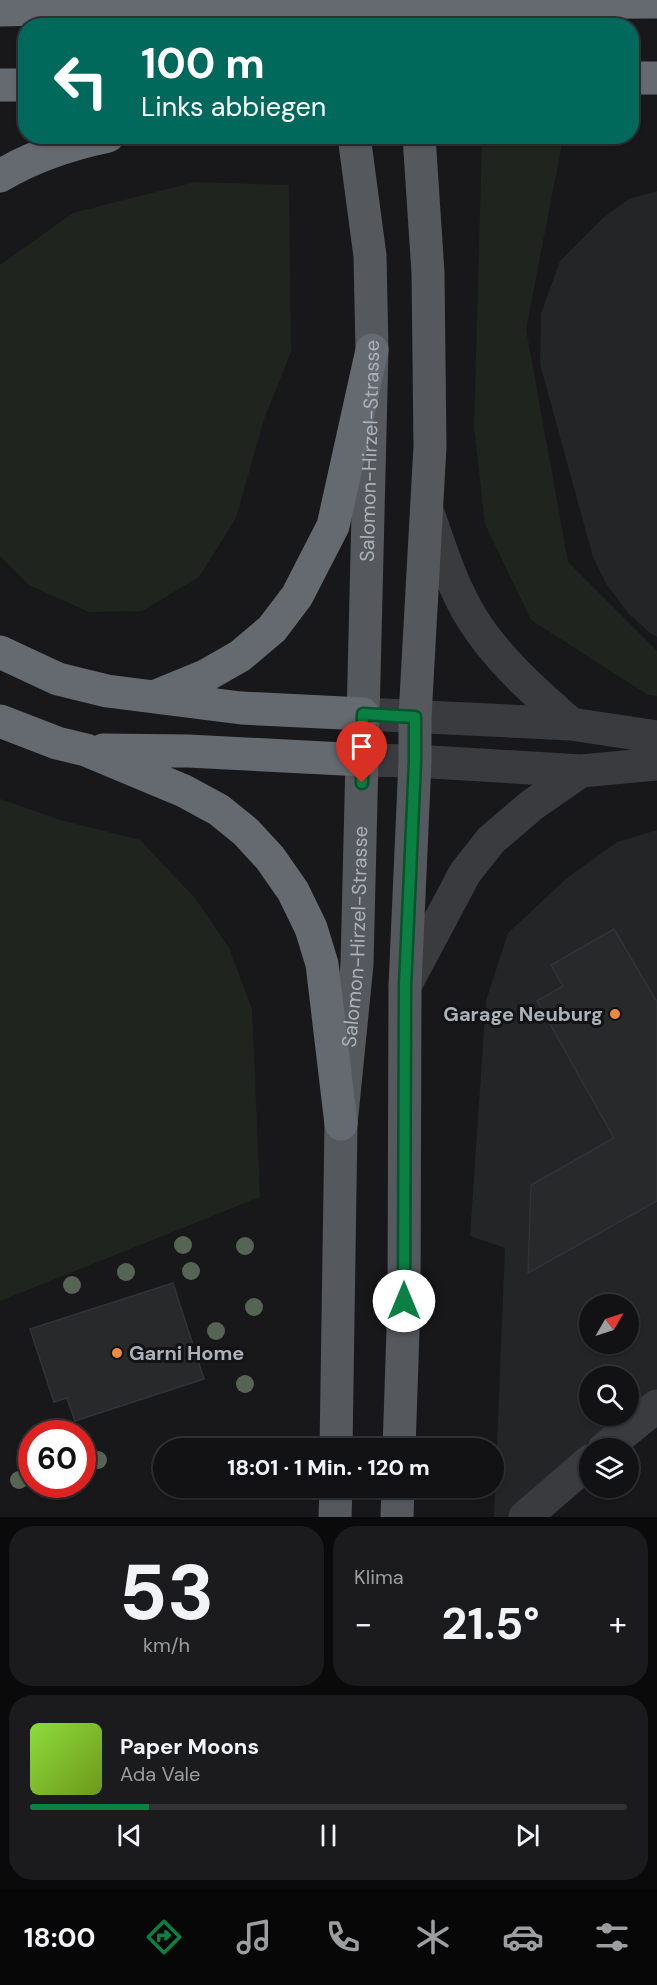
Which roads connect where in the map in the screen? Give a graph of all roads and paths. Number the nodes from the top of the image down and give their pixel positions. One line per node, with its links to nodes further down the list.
1 (338, 0): 6 (main road)
2 (404, 0): 7 (main road)
3 (487, 1): 4 (highway); 5 (highway, bridge)
4 (657, 2)
5 (0, 10)
6 (340, 18)
7 (407, 18)
8 (639, 78): 9 (highway)
9 (657, 78)
10 (0, 85): 11 (highway)
11 (18, 85)
12 (79, 144): 15 (highway)
13 (355, 144): 16 (main road, Salomon-Hirzel-Strasse)
14 (420, 144): 17 (main road)
15 (0, 176)
16 (372, 350): 19 (highway); 20 (main road, Salomon-Hirzel-Strasse)
17 (427, 510): 21 (main road); 23 (street)
18 (0, 652): 19 (highway)
19 (156, 696): 20 (highway)
20 (363, 714): 21 (street); 26 (main road, Salomon-Hirzel-Strasse)
21 (415, 717): 23 (street); 27 (main road)
22 (0, 721): 25 (highway)
23 (571, 724): 24 (street)
24 (657, 737)
25 (86, 750): 26 (highway); 31 (highway)
26 (363, 760): 27 (street); 31 (main road, Salomon-Hirzel-Strasse)
27 (415, 761): 29 (street); 30 (main road)
28 (657, 764): 29 (street)
29 (580, 771): 30 (street)
30 (405, 986): 34 (main road)
31 (341, 1124): 33 (main road, Salomon-Hirzel-Strasse)
32 (657, 1406): 35 (street)
33 (336, 1438)
34 (399, 1438)
35 (618, 1438)
36 (579, 1470): 41 (street)
37 (336, 1498): 39 (main road)
38 (398, 1498): 40 (main road)
39 (335, 1517)
40 (397, 1517)
41 (525, 1517)

